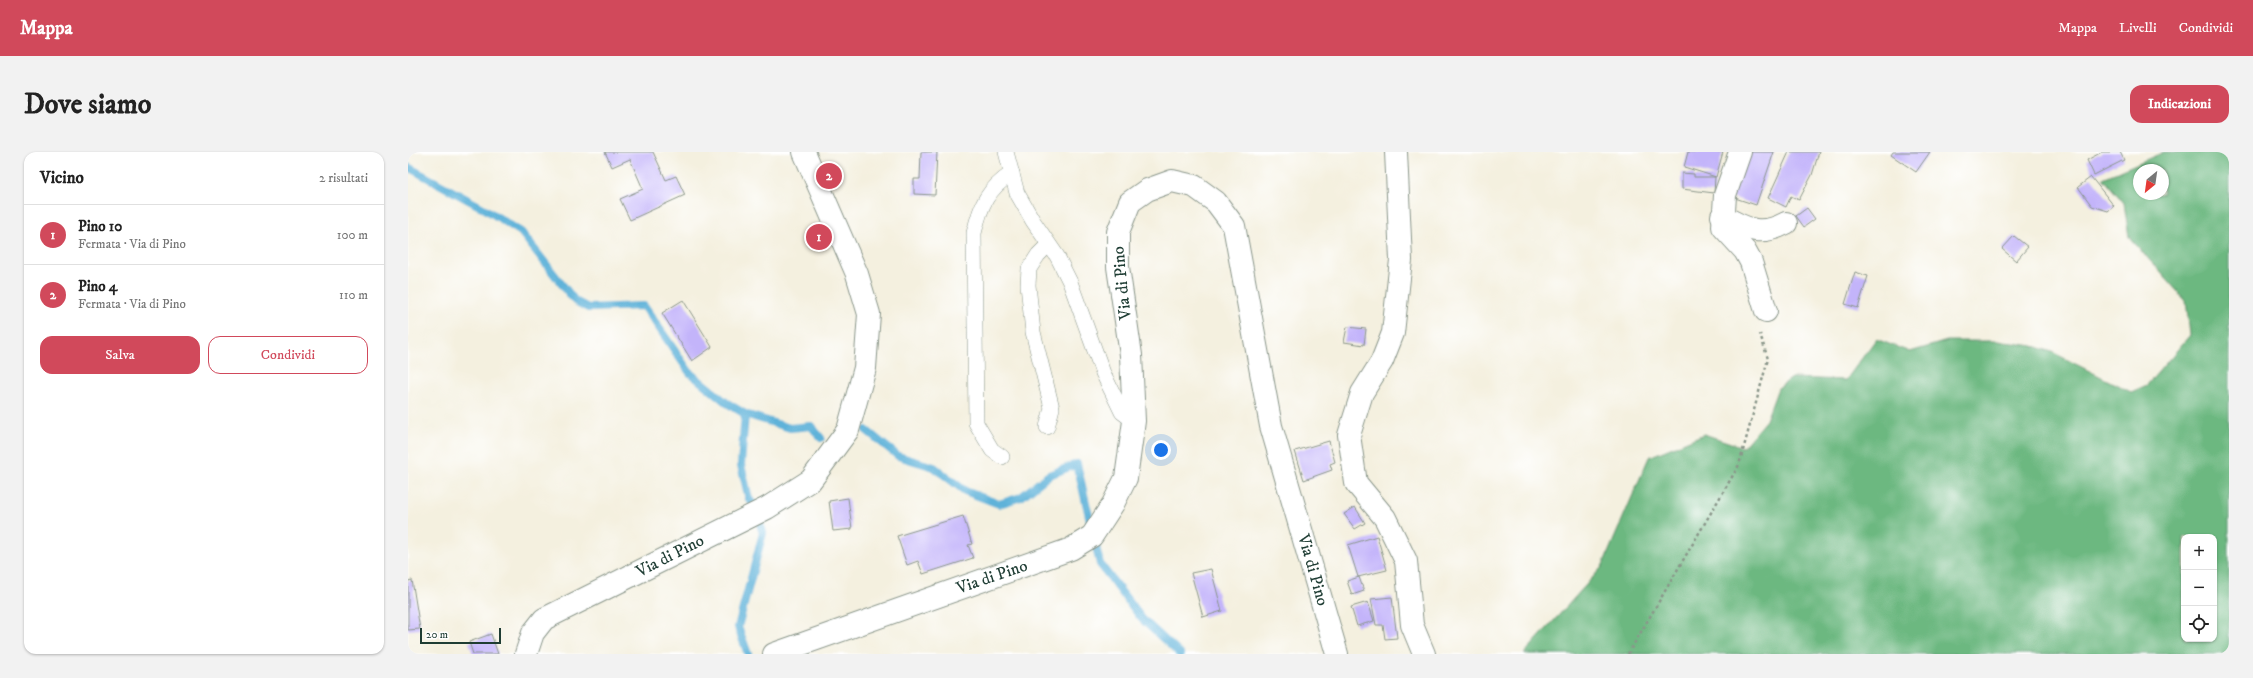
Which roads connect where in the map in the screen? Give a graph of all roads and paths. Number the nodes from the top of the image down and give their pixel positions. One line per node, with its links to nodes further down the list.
1 (804, 152): 13 (street, Via di Pino)
2 (1006, 152): 5 (lane)
3 (1396, 152): 16 (street)
4 (1740, 152): 6 (street)
5 (1012, 172): 8 (lane); 12 (lane)
6 (1722, 216): 7 (street); 9 (street)
7 (1786, 223)
8 (1048, 245): 10 (lane); 11 (lane)
9 (1762, 319): 17 (path)
10 (1134, 421): 14 (street, Via di Pino); 15 (street, Via di Pino)
11 (1047, 427)
12 (1002, 457)
13 (526, 654)
14 (774, 654)
15 (1337, 654)
16 (1424, 654)
17 (1628, 654)

